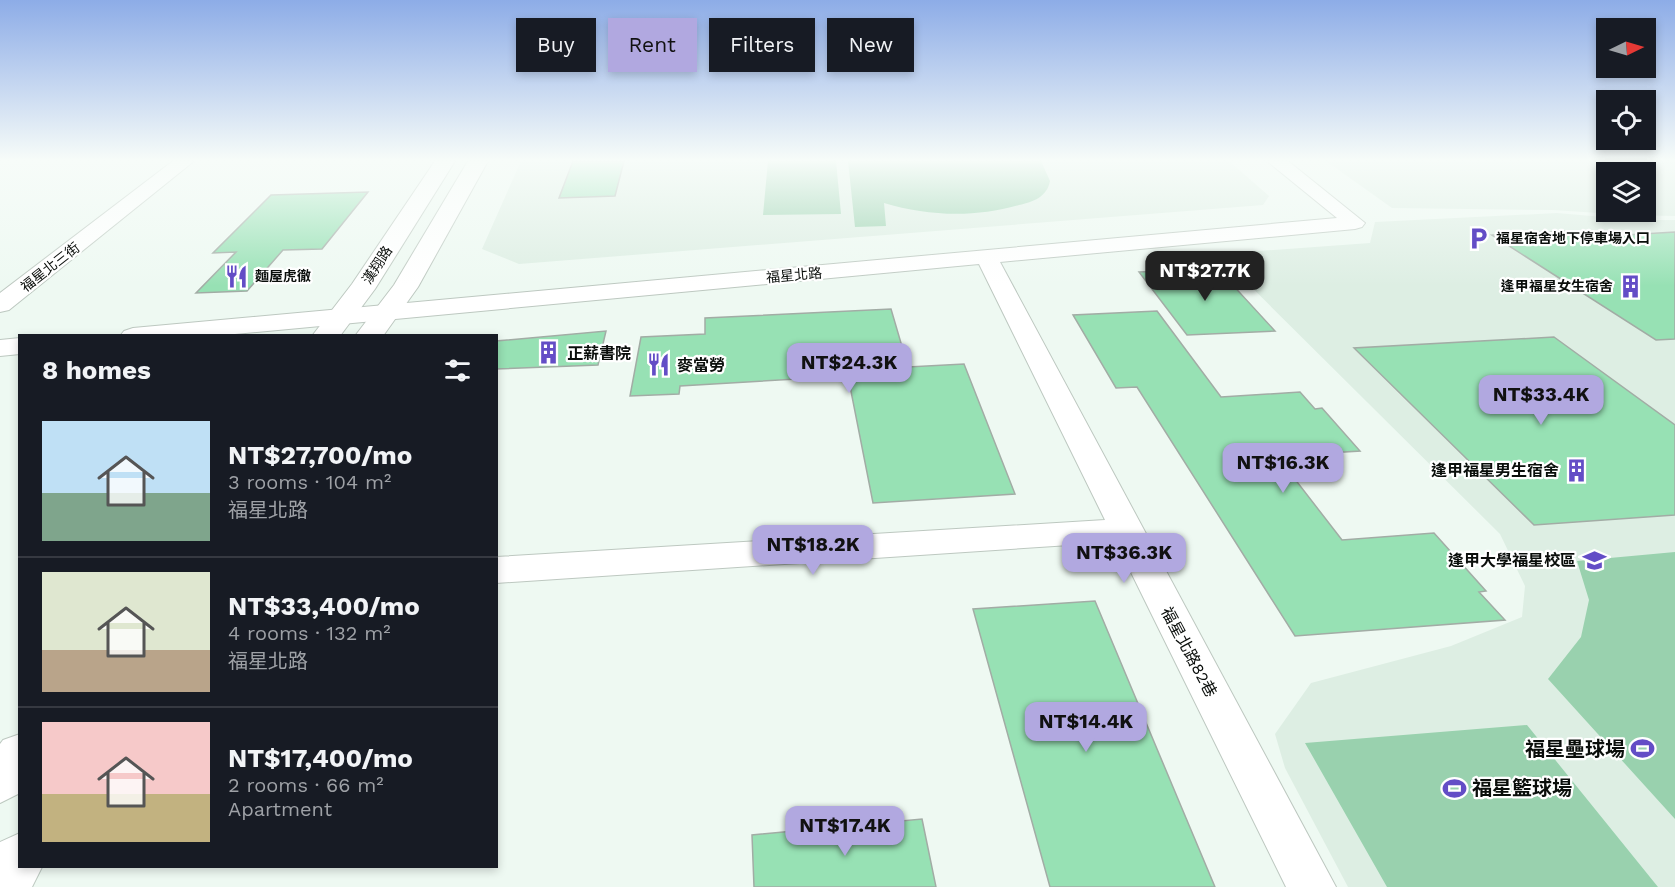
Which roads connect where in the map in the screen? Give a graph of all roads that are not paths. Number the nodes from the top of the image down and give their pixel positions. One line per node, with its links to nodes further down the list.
1 (132, 202): 6 (street, 福星北三街)
2 (418, 202): 8 (street, 漢翔路)
3 (454, 202): 7 (street)
4 (1330, 202): 5 (street, 福星北路)
5 (986, 256): 7 (street, 福星北路); 13 (street, 福星北路82巷)
6 (0, 305)
7 (387, 313): 8 (street, 福星北路); 10 (street)
8 (332, 327): 9 (street, 福星北路)
9 (177, 334)
10 (371, 334)
11 (18, 346): 12 (street)
12 (0, 348)
13 (1126, 530): 14 (street); 19 (street, 福星北路82巷)
14 (498, 570)
15 (18, 758): 16 (street)
16 (0, 781)
17 (18, 861): 18 (street)
18 (1, 887)
19 (1312, 887)

